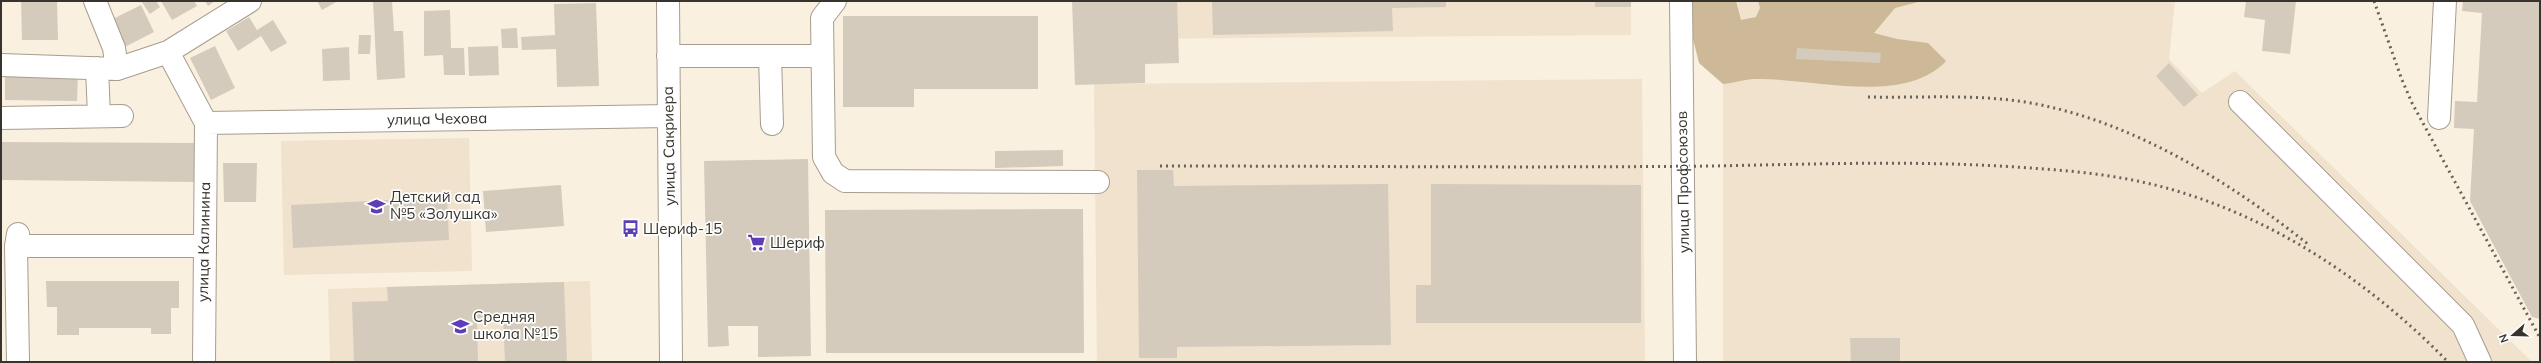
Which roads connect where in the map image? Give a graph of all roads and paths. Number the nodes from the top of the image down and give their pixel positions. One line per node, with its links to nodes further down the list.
1 (95, 1): 12 (street)
2 (250, 1): 7 (street)
3 (836, 1): 10 (street)
4 (1682, 1): 26 (street, улица Профсоюзов)
5 (2445, 1): 18 (street)
6 (670, 3): 8 (street, улица Сакриера)
7 (168, 52): 12 (street); 19 (street)
8 (668, 56): 9 (street); 16 (street, улица Сакриера)
9 (770, 56): 10 (street); 20 (street)
10 (822, 56): 21 (street)
11 (1, 65): 12 (street)
12 (107, 69): 14 (street)
13 (2240, 102): 27 (street)
14 (99, 116): 15 (street); 17 (street)
15 (122, 116)
16 (669, 116): 19 (street, улица Чехова); 25 (street, улица Сакриера)
17 (1, 118)
18 (2438, 118)
19 (206, 122): 22 (street, улица Калинина)
20 (772, 124)
21 (1098, 182)
22 (204, 246): 23 (street); 24 (street, улица Калинина)
23 (18, 362)
24 (204, 362)
25 (671, 362)
26 (1685, 362)
27 (2480, 362)

